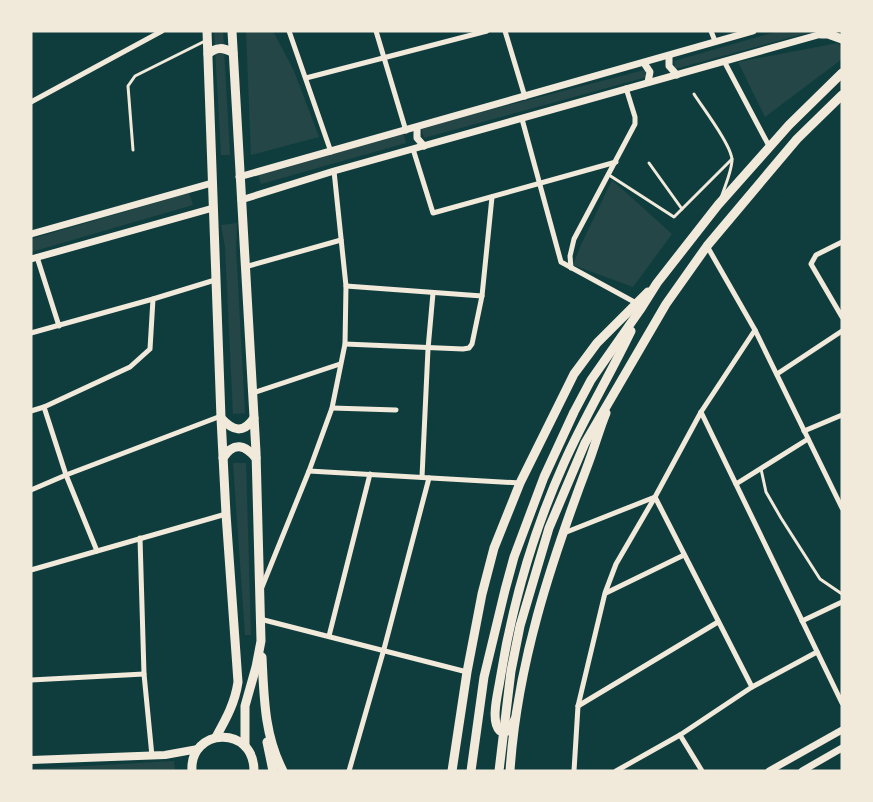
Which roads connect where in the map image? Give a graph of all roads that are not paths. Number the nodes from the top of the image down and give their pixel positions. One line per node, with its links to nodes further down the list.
1 (162, 31): 30 (street)
2 (232, 31): 14 (main road)
3 (289, 31): 23 (street)
4 (376, 31): 17 (street)
5 (487, 31): 17 (street)
6 (505, 31): 28 (street)
7 (711, 31): 13 (street)
8 (753, 31): 13 (street)
9 (833, 31): 10 (street)
10 (821, 34): 12 (main road); 18 (street)
11 (207, 35): 15 (main road); 37 (lane)
12 (842, 39)
13 (716, 41): 16 (street)
14 (233, 53): 15 (main road); 44 (main road)
15 (208, 54): 45 (main road)
16 (669, 56): 19 (street); 22 (street)
17 (384, 58): 23 (street); 33 (street)
18 (724, 61): 22 (street); 35 (street)
19 (644, 63): 24 (street); 28 (street)
20 (842, 68): 29 (main road)
21 (842, 74): 29 (main road)
22 (676, 75): 24 (street)
23 (306, 78): 38 (street)
24 (648, 82): 25 (street)
25 (626, 88): 31 (street); 40 (street)
26 (694, 94): 39 (lane)
27 (842, 95): 55 (main road)
28 (525, 97): 32 (street)
29 (817, 97): 35 (main road)
30 (31, 102)
31 (522, 119): 34 (street); 46 (street)
32 (417, 128): 33 (street); 34 (street)
33 (406, 131): 38 (street)
34 (424, 146): 36 (street)
35 (769, 146): 49 (main road)
36 (413, 149): 42 (street); 47 (street)
37 (133, 150)
38 (331, 152): 44 (street)
39 (732, 159): 49 (lane); 51 (lane)
40 (616, 162): 43 (street); 46 (street)
41 (649, 163): 51 (lane)
42 (334, 170): 48 (street); 53 (street)
43 (609, 175): 51 (lane); 58 (street)
44 (239, 177): 48 (main road)
45 (212, 183): 50 (main road); 52 (street)
46 (539, 183): 47 (street); 58 (street)
47 (492, 197): 62 (street)
48 (241, 200): 57 (main road)
49 (718, 205): 64 (main road)
50 (213, 208): 56 (street); 59 (main road)
51 (682, 209)
52 (31, 234)
53 (342, 240): 57 (street); 60 (street)
54 (842, 242): 65 (street)
55 (707, 246): 67 (street); 74 (main road)
56 (34, 258): 66 (street)
57 (245, 267): 75 (main road)
58 (571, 268): 64 (street)
59 (215, 280): 63 (street); 82 (main road)
60 (346, 286): 61 (street); 70 (street)
61 (433, 293): 62 (street); 71 (street)
62 (482, 296): 71 (street)
63 (153, 299): 66 (street); 76 (street)
64 (640, 306): 94 (main road); 123 (main road); 138 (main road)
65 (842, 317)
66 (58, 326): 69 (street)
67 (756, 330): 73 (street); 80 (street)
68 (842, 331): 73 (street)
69 (31, 333)
70 (345, 344): 71 (street); 72 (street)
71 (428, 348): 92 (street)
72 (340, 364): 75 (street); 77 (street)
73 (777, 374): 84 (street)
74 (622, 378): 100 (main road); 139 (main road)
75 (253, 393): 83 (main road)
76 (44, 407): 79 (street); 91 (street)
77 (332, 408): 78 (street); 89 (street)
78 (396, 410)
79 (31, 411)
80 (701, 412): 95 (street); 97 (street)
81 (842, 415): 84 (street)
82 (221, 417): 83 (main road); 86 (main road); 91 (street)
83 (254, 418): 87 (main road)
84 (804, 430): 85 (street)
85 (808, 439): 88 (street); 98 (street)
86 (223, 458): 87 (main road); 99 (main road)
87 (256, 458): 105 (main road)
88 (761, 468): 95 (street); 107 (lane)
89 (309, 471): 90 (street); 105 (street)
90 (370, 474): 92 (street); 112 (street)
91 (66, 475): 96 (street); 102 (street)
92 (422, 477): 93 (street)
93 (429, 478): 94 (street); 114 (street)
94 (520, 483): 116 (main road)
95 (736, 484): 111 (street)
96 (31, 490)
97 (655, 497): 100 (street); 103 (street); 106 (street)
98 (842, 508)
99 (226, 514): 101 (street); 126 (main road)
100 (563, 534): 123 (main road)
101 (140, 538): 102 (street); 117 (street)
102 (97, 551): 104 (street)
103 (684, 554): 106 (street); 110 (street)
104 (31, 570)
105 (260, 592): 109 (main road)
106 (605, 593): 121 (street)
107 (842, 594)
108 (842, 602): 111 (street)
109 (260, 618): 112 (street); 113 (main road)
110 (718, 622): 119 (street); 121 (street)
111 (802, 622): 115 (street)
112 (329, 636): 114 (street)
113 (261, 641): 122 (main road); 127 (main road)
114 (384, 650): 116 (street); 136 (street)
115 (817, 652): 119 (street); 120 (street)
116 (467, 672): 137 (main road)
117 (144, 674): 118 (street); 130 (street)
118 (31, 680)
119 (752, 688): 125 (street)
120 (842, 704)
121 (578, 706): 141 (street)
122 (266, 715): 134 (main road); 135 (main road)
123 (515, 719): 140 (main road)
124 (842, 730): 144 (street)
125 (680, 735): 142 (street); 143 (street)
126 (216, 737): 127 (main road); 128 (main road)
127 (245, 745): 133 (main road)
128 (198, 748): 130 (main road); 132 (main road)
129 (842, 748): 145 (street)
130 (152, 756): 131 (main road)
131 (31, 760)
132 (192, 771)
133 (254, 771)
134 (272, 771)
135 (283, 771)
136 (350, 771)
137 (452, 771)
138 (471, 771)
139 (499, 771)
140 (510, 771)
141 (574, 771)
142 (616, 771)
143 (702, 771)
144 (769, 771)
145 (802, 771)

